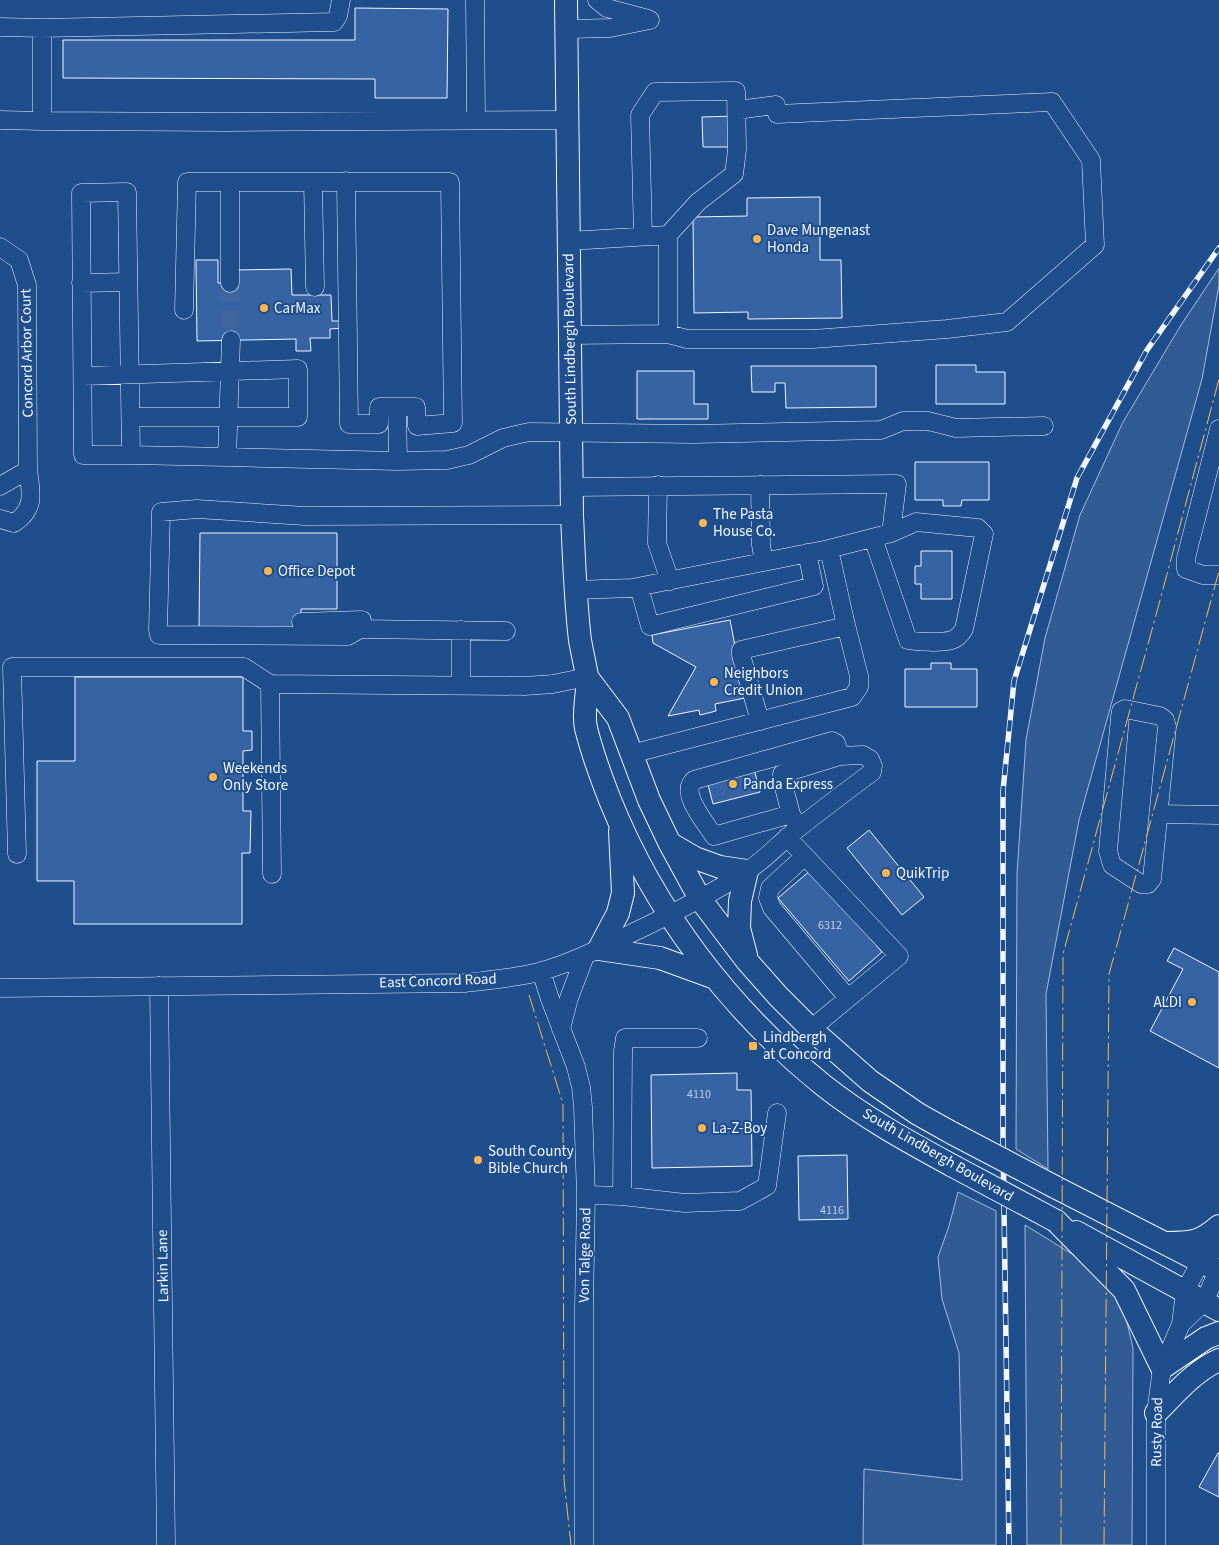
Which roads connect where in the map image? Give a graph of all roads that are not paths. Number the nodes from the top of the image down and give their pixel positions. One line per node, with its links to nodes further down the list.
1 (341, 0): 6 (street)
2 (475, 0): 10 (street)
3 (566, 0): 7 (main road, South Lindbergh Boulevard)
4 (597, 0): 7 (street)
5 (0, 27): 6 (street)
6 (42, 28): 12 (street)
7 (568, 29): 11 (main road, South Lindbergh Boulevard)
8 (737, 110): 16 (street); 17 (street); 25 (street)
9 (0, 120): 12 (street)
10 (476, 120): 11 (street); 12 (street)
11 (568, 120): 18 (main road, South Lindbergh Boulevard)
12 (42, 121)
13 (346, 181): 15 (street); 31 (street); 31 (street)
14 (230, 182): 15 (street); 22 (street); 24 (street)
15 (313, 182): 23 (street)
16 (668, 235): 17 (street); 25 (street)
17 (643, 236): 18 (street)
18 (569, 240): 26 (main road, South Lindbergh Boulevard)
19 (0, 247): 40 (street, Concord Arbor Court)
20 (128, 282): 21 (street); 21 (street); 29 (street)
21 (81, 283): 30 (street)
22 (230, 283)
23 (315, 287)
24 (184, 310)
25 (668, 334): 26 (street)
26 (570, 335): 36 (main road, South Lindbergh Boulevard)
27 (231, 340): 28 (street)
28 (230, 370): 29 (street); 33 (street); 33 (street)
29 (130, 375): 30 (street); 32 (street)
30 (82, 376): 37 (street)
31 (397, 407): 39 (street)
32 (131, 417): 33 (street); 37 (street)
33 (229, 417): 38 (street)
34 (1044, 426): 36 (street)
35 (1219, 429): 52 (street)
36 (571, 432): 39 (street); 44 (main road, South Lindbergh Boulevard)
37 (131, 455): 38 (street)
38 (227, 457): 39 (street)
39 (398, 461)
40 (28, 470): 43 (street); 46 (street, Concord Arbor Court)
41 (658, 485): 42 (street); 44 (street); 53 (street)
42 (760, 485): 47 (street); 51 (street)
43 (0, 486)
44 (572, 487): 45 (main road, South Lindbergh Boulevard)
45 (572, 515): 55 (main road, South Lindbergh Boulevard); 57 (street)
46 (0, 519)
47 (891, 533): 48 (street); 48 (street)
48 (873, 538): 49 (street)
49 (829, 549): 50 (street); 58 (street)
50 (807, 553): 51 (street); 54 (street)
51 (764, 562): 53 (street)
52 (1219, 575)
53 (670, 581): 54 (street)
54 (639, 587): 55 (street)
55 (575, 590): 61 (main road, South Lindbergh Boulevard)
56 (301, 622): 57 (street)
57 (361, 625): 59 (street)
58 (846, 626): 64 (street); 64 (street)
59 (466, 630): 60 (street); 63 (street)
60 (506, 631)
61 (587, 677): 63 (street); 65 (main road, South Lindbergh Boulevard); 69 (main road, South Lindbergh Boulevard)
62 (270, 684): 63 (street); 72 (street); 75 (street)
63 (466, 686)
64 (760, 721): 65 (street)
65 (631, 754): 71 (main road, South Lindbergh Boulevard)
66 (840, 756): 70 (street); 70 (street, East Concord Road); 70 (street)
67 (1159, 814): 67 (street); 68 (street)
68 (1219, 815)
69 (619, 823): 77 (main road, South Lindbergh Boulevard); 78 (main road)
70 (792, 826): 73 (street); 74 (street, East Concord Road)
71 (670, 844): 74 (main road); 76 (main road, South Lindbergh Boulevard)
72 (17, 854)
73 (805, 856): 84 (street); 84 (street)
74 (747, 871): 76 (street, East Concord Road); 79 (main road)
75 (272, 874)
76 (700, 898): 77 (street, East Concord Road); 79 (main road, South Lindbergh Boulevard)
77 (669, 915): 78 (street, East Concord Road); 81 (main road, South Lindbergh Boulevard)
78 (592, 952): 80 (street, East Concord Road); 81 (main road); 85 (street)
79 (747, 961): 86 (main road, South Lindbergh Boulevard)
80 (541, 971): 82 (street, East Concord Road); 85 (street, Von Talge Road)
81 (715, 978): 91 (main road, South Lindbergh Boulevard, bridge)
82 (160, 986): 83 (street, East Concord Road); 101 (street, Larkin Lane)
83 (0, 988)
84 (848, 998): 86 (street)
85 (561, 1028): 89 (street, Von Talge Road)
86 (811, 1029): 93 (main road, South Lindbergh Boulevard, bridge)
87 (698, 1038): 90 (street)
88 (777, 1113): 90 (street)
89 (586, 1195): 90 (street); 102 (street, Von Talge Road)
90 (622, 1196)
91 (1056, 1221): 96 (main road, South Lindbergh Boulevard); 99 (main road)
92 (1219, 1226): 93 (main road)
93 (1165, 1243): 95 (main road, South Lindbergh Boulevard)
94 (1219, 1246): 95 (street)
95 (1214, 1268): 96 (street, Rusty Road)
96 (1203, 1301): 99 (street, Rusty Road)
97 (1219, 1333): 99 (main road)
98 (1219, 1360): 100 (main road)
99 (1162, 1368): 100 (street, Rusty Road)
100 (1156, 1413): 103 (street, Rusty Road)
101 (166, 1545)
102 (584, 1545)
103 (1156, 1545)

